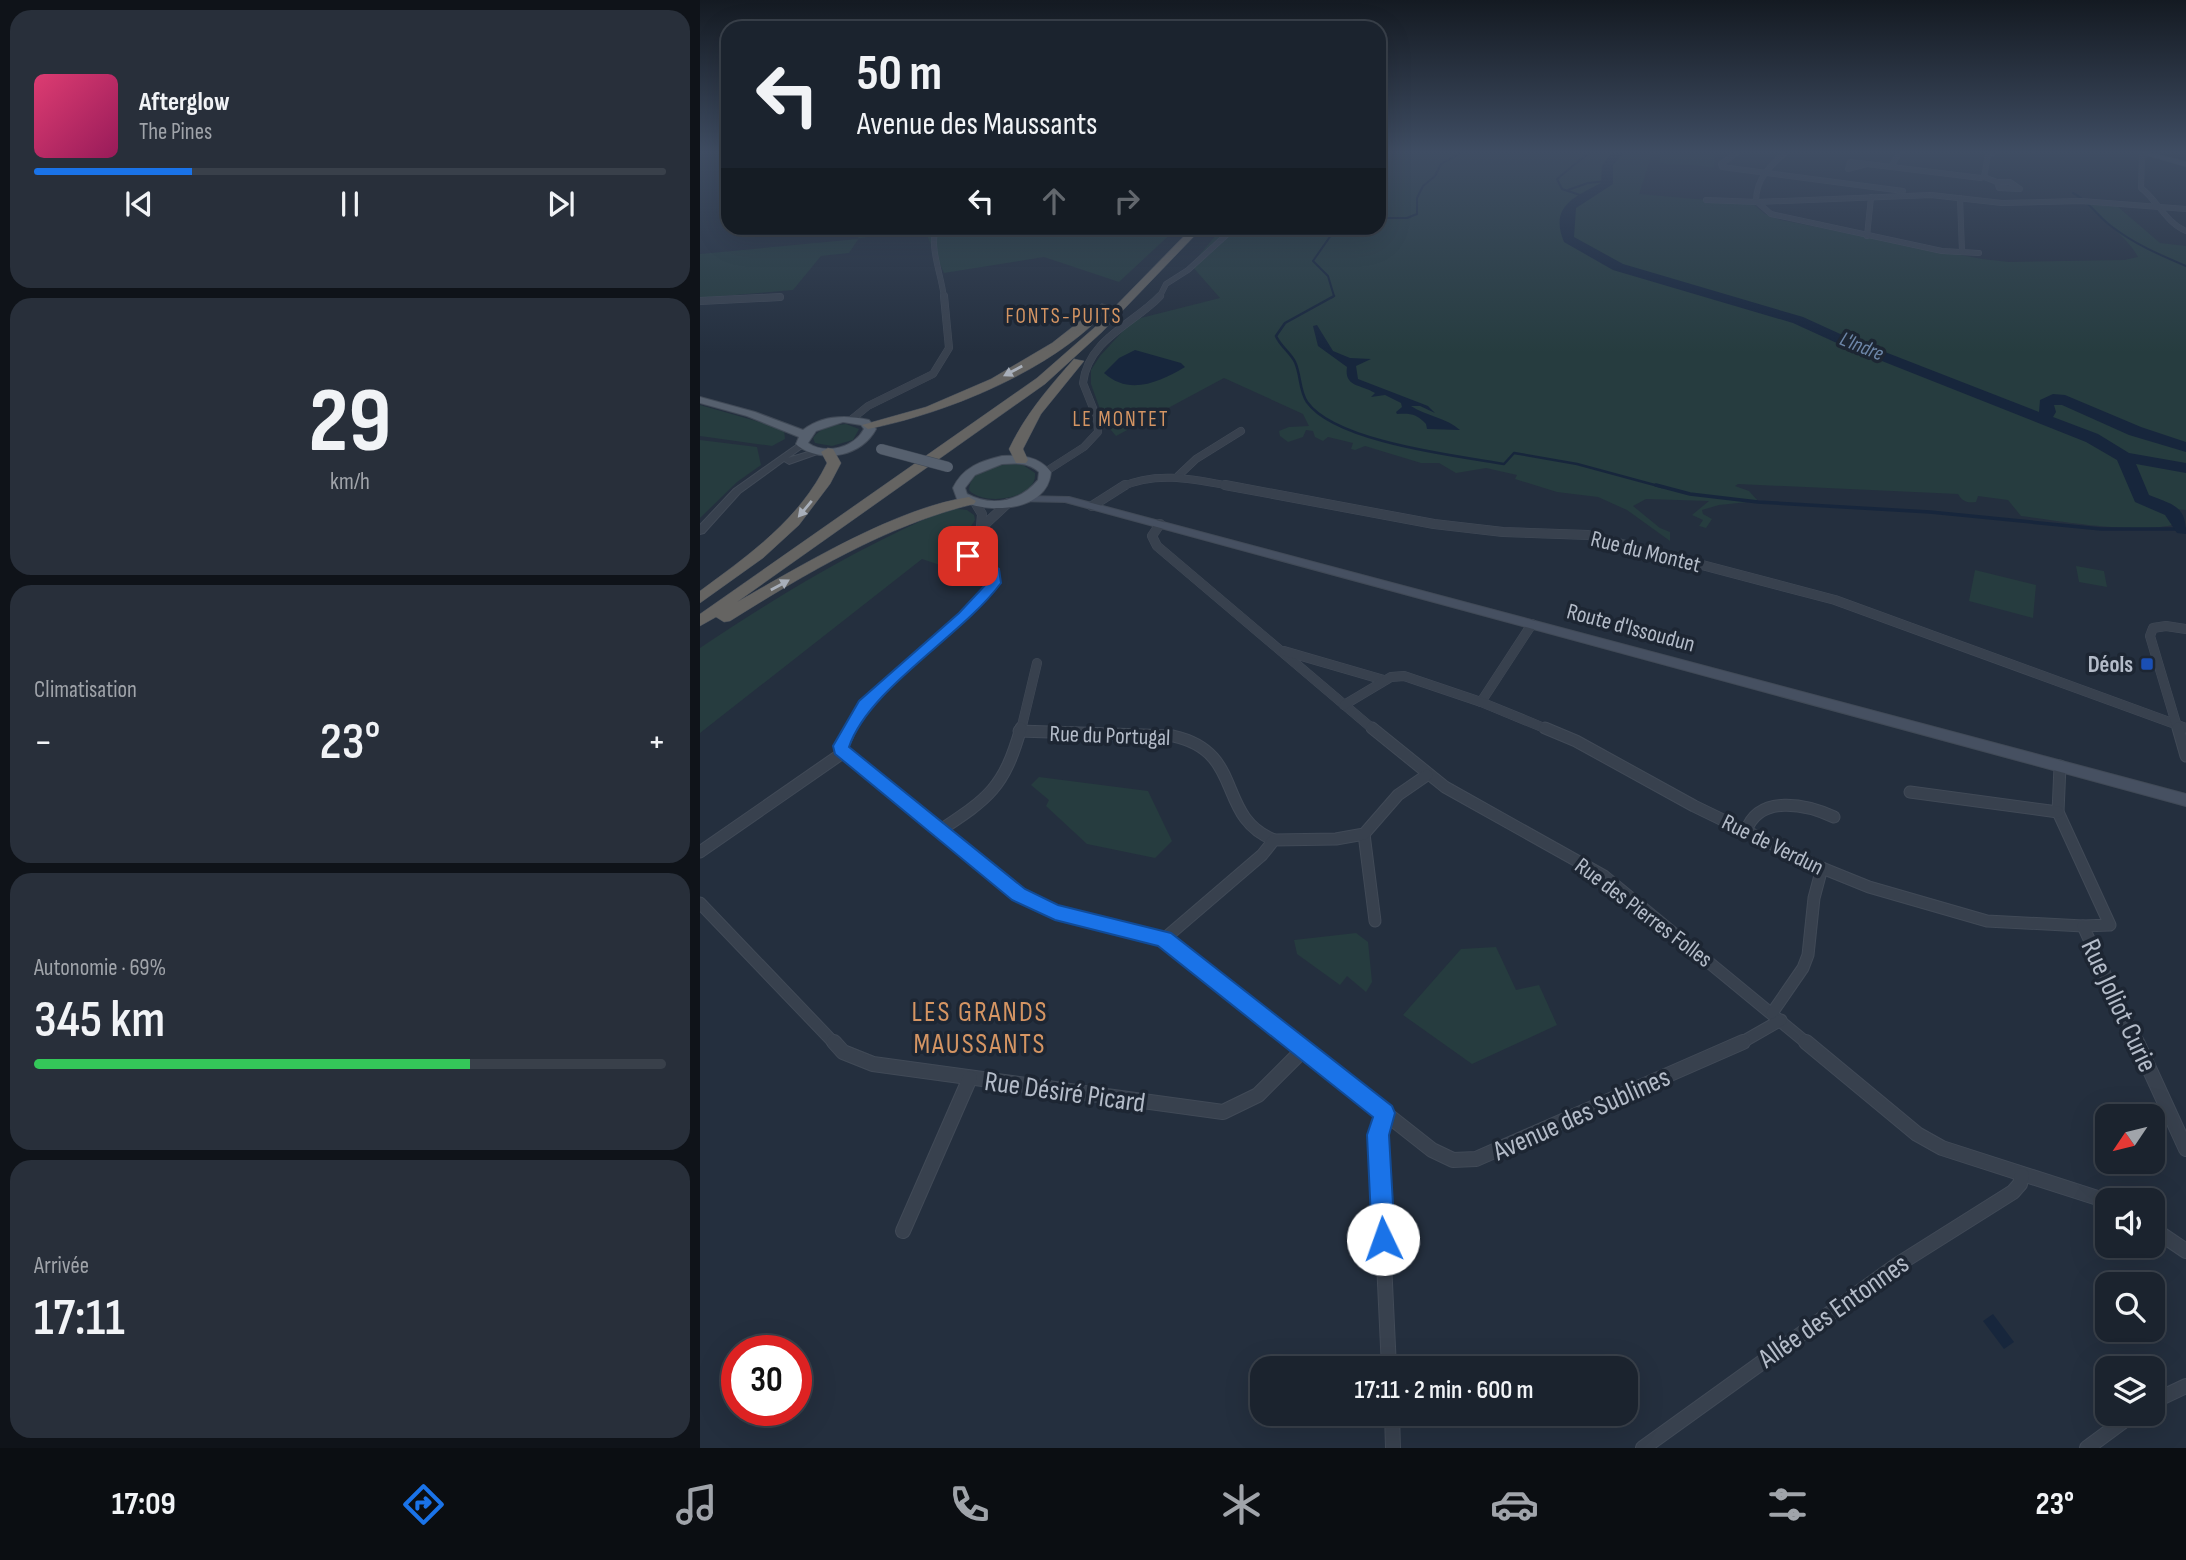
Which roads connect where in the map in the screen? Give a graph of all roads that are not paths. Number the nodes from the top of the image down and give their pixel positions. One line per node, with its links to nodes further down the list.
1 (1787, 219): 10 (street)
2 (1869, 219): 10 (street)
3 (1961, 219): 11 (street)
4 (2169, 219): 5 (street)
5 (2186, 231)
6 (934, 235): 19 (street)
7 (1180, 235): 13 (highway)
8 (1190, 235): 16 (highway)
9 (1226, 235): 27 (street)
10 (1867, 236): 11 (street)
11 (1962, 252): 12 (street)
12 (1979, 253)
13 (1128, 289): 21 (highway, one-way to 21); 44 (highway)
14 (780, 296): 15 (street)
15 (700, 301)
16 (1125, 303): 28 (highway); 45 (highway)
17 (700, 400): 18 (main road)
18 (751, 414): 20 (main road); 23 (main road)
19 (852, 419): 20 (main road); 21 (main road)
20 (824, 423): 23 (main road)
21 (868, 429): 24 (main road); 25 (main road)
22 (1241, 430): 32 (street)
23 (803, 440): 26 (main road); 30 (street)
24 (844, 449): 25 (main road); 26 (main road)
25 (881, 449): 31 (main road, bridge)
26 (823, 452): 30 (street); 43 (highway, one-way to 43)
27 (1070, 455): 28 (street); 33 (street)
28 (1027, 461): 29 (main road); 33 (main road)
29 (983, 465): 31 (main road); 34 (main road)
30 (772, 467): 42 (street)
31 (947, 467): 34 (main road)
32 (1178, 476): 39 (street, Rue du Montet); 54 (street, Rue du Montet)
33 (1044, 477): 35 (main road); 36 (main road, Route d'Issoudun)
34 (961, 481): 37 (main road)
35 (1022, 499): 36 (main road, Route d'Issoudun); 38 (main road)
36 (1069, 500): 39 (main road, Route d'Issoudun)
37 (973, 502): 38 (main road); 41 (street); 48 (highway, one-way to 37)
38 (1008, 503): 41 (street)
39 (1092, 506): 40 (main road, Route d'Issoudun)
40 (1160, 524): 46 (main road, Route d'Issoudun); 49 (street, Rue des Pierres Folles)
41 (981, 528): 56 (street)
42 (700, 531)
43 (700, 598)
44 (700, 607)
45 (700, 621)
46 (1532, 624): 52 (street); 58 (main road, Route d'Issoudun)
47 (2186, 629): 54 (street)
48 (700, 632)
49 (1279, 650): 51 (street, Rue de Verdun); 53 (street, Rue des Pierres Folles)
50 (1037, 663): 55 (street)
51 (1384, 680): 52 (street, Rue de Verdun); 53 (street)
52 (1481, 702): 65 (street, Rue de Verdun)
53 (1345, 705): 59 (street, Rue des Pierres Folles)
54 (2182, 726): 57 (street)
55 (1019, 732): 64 (street); 67 (street, Rue du Portugal)
56 (842, 750): 64 (street); 68 (street)
57 (2186, 756)
58 (2060, 766): 61 (main road, Route d'Issoudun); 62 (street, Rue Joliot Curie)
59 (1427, 775): 66 (street); 74 (street, Rue des Pierres Folles)
60 (1910, 792): 62 (street)
61 (2186, 800)
62 (2058, 812): 72 (street, Rue Joliot Curie)
63 (1834, 817): 65 (street)
64 (939, 831): 73 (street)
65 (1746, 831): 69 (street, Rue de Verdun)
66 (1364, 834): 67 (street); 71 (street)
67 (1274, 840): 73 (street)
68 (700, 852)
69 (1822, 868): 72 (street, Rue de Verdun); 74 (street)
70 (700, 903): 76 (street, Rue Désiré Picard)
71 (1375, 921)
72 (2083, 926): 78 (street, Rue Joliot Curie)
73 (1164, 939): 75 (street, Avenue des Sublines)
74 (1776, 1017): 77 (street, Avenue des Sublines); 79 (street, Rue des Pierres Folles)
75 (1304, 1049): 76 (street, Rue Désiré Picard); 77 (street, Avenue des Sublines)
76 (970, 1078): 81 (street)
77 (1385, 1113): 84 (street)
78 (2186, 1149)
79 (2022, 1175): 80 (street, Rue des Pierres Folles); 90 (street, Allée des Entonnes)
80 (2095, 1197)
81 (903, 1231)
82 (2165, 1237): 83 (street)
83 (2186, 1251)
84 (1389, 1356)
85 (2186, 1386): 86 (street)
86 (2165, 1396)
87 (1392, 1426): 89 (street)
88 (2117, 1426): 91 (street)
89 (1393, 1448)
90 (1643, 1448)
91 (2087, 1448)

